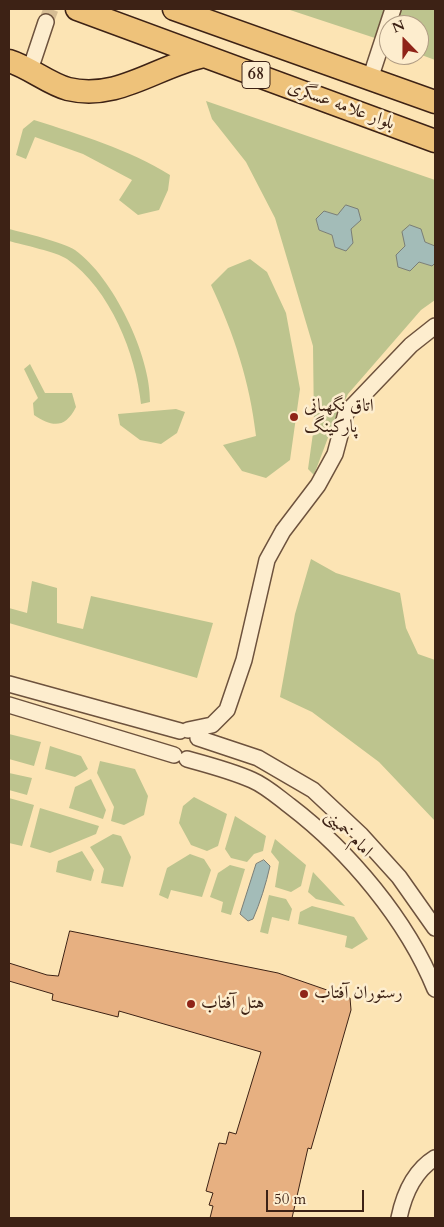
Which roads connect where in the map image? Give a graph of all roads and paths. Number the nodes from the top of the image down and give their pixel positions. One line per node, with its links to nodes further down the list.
1 (78, 9): 6 (highway, بلوار علامه عسگری / 68)
2 (174, 9): 4 (highway, بلوار علامه عسگری / 68)
3 (393, 9): 9 (street)
4 (204, 15): 9 (highway, بلوار علامه عسگری / 68)
5 (46, 22): 8 (street)
6 (204, 56): 8 (highway); 11 (highway, بلوار علامه عسگری / 68)
7 (9, 61): 8 (highway)
8 (30, 70)
9 (370, 78): 10 (highway, بلوار علامه عسگری / 68)
10 (435, 102)
11 (435, 141)
12 (435, 326): 15 (street)
13 (9, 684): 15 (street, امام خمینی)
14 (9, 705): 16 (street, امام خمینی)
15 (189, 733): 16 (street); 16 (street); 17 (street, امام خمینی)
16 (180, 757): 18 (street, امام خمینی)
17 (435, 928)
18 (435, 989)
19 (435, 1158): 20 (street)
20 (398, 1218)

